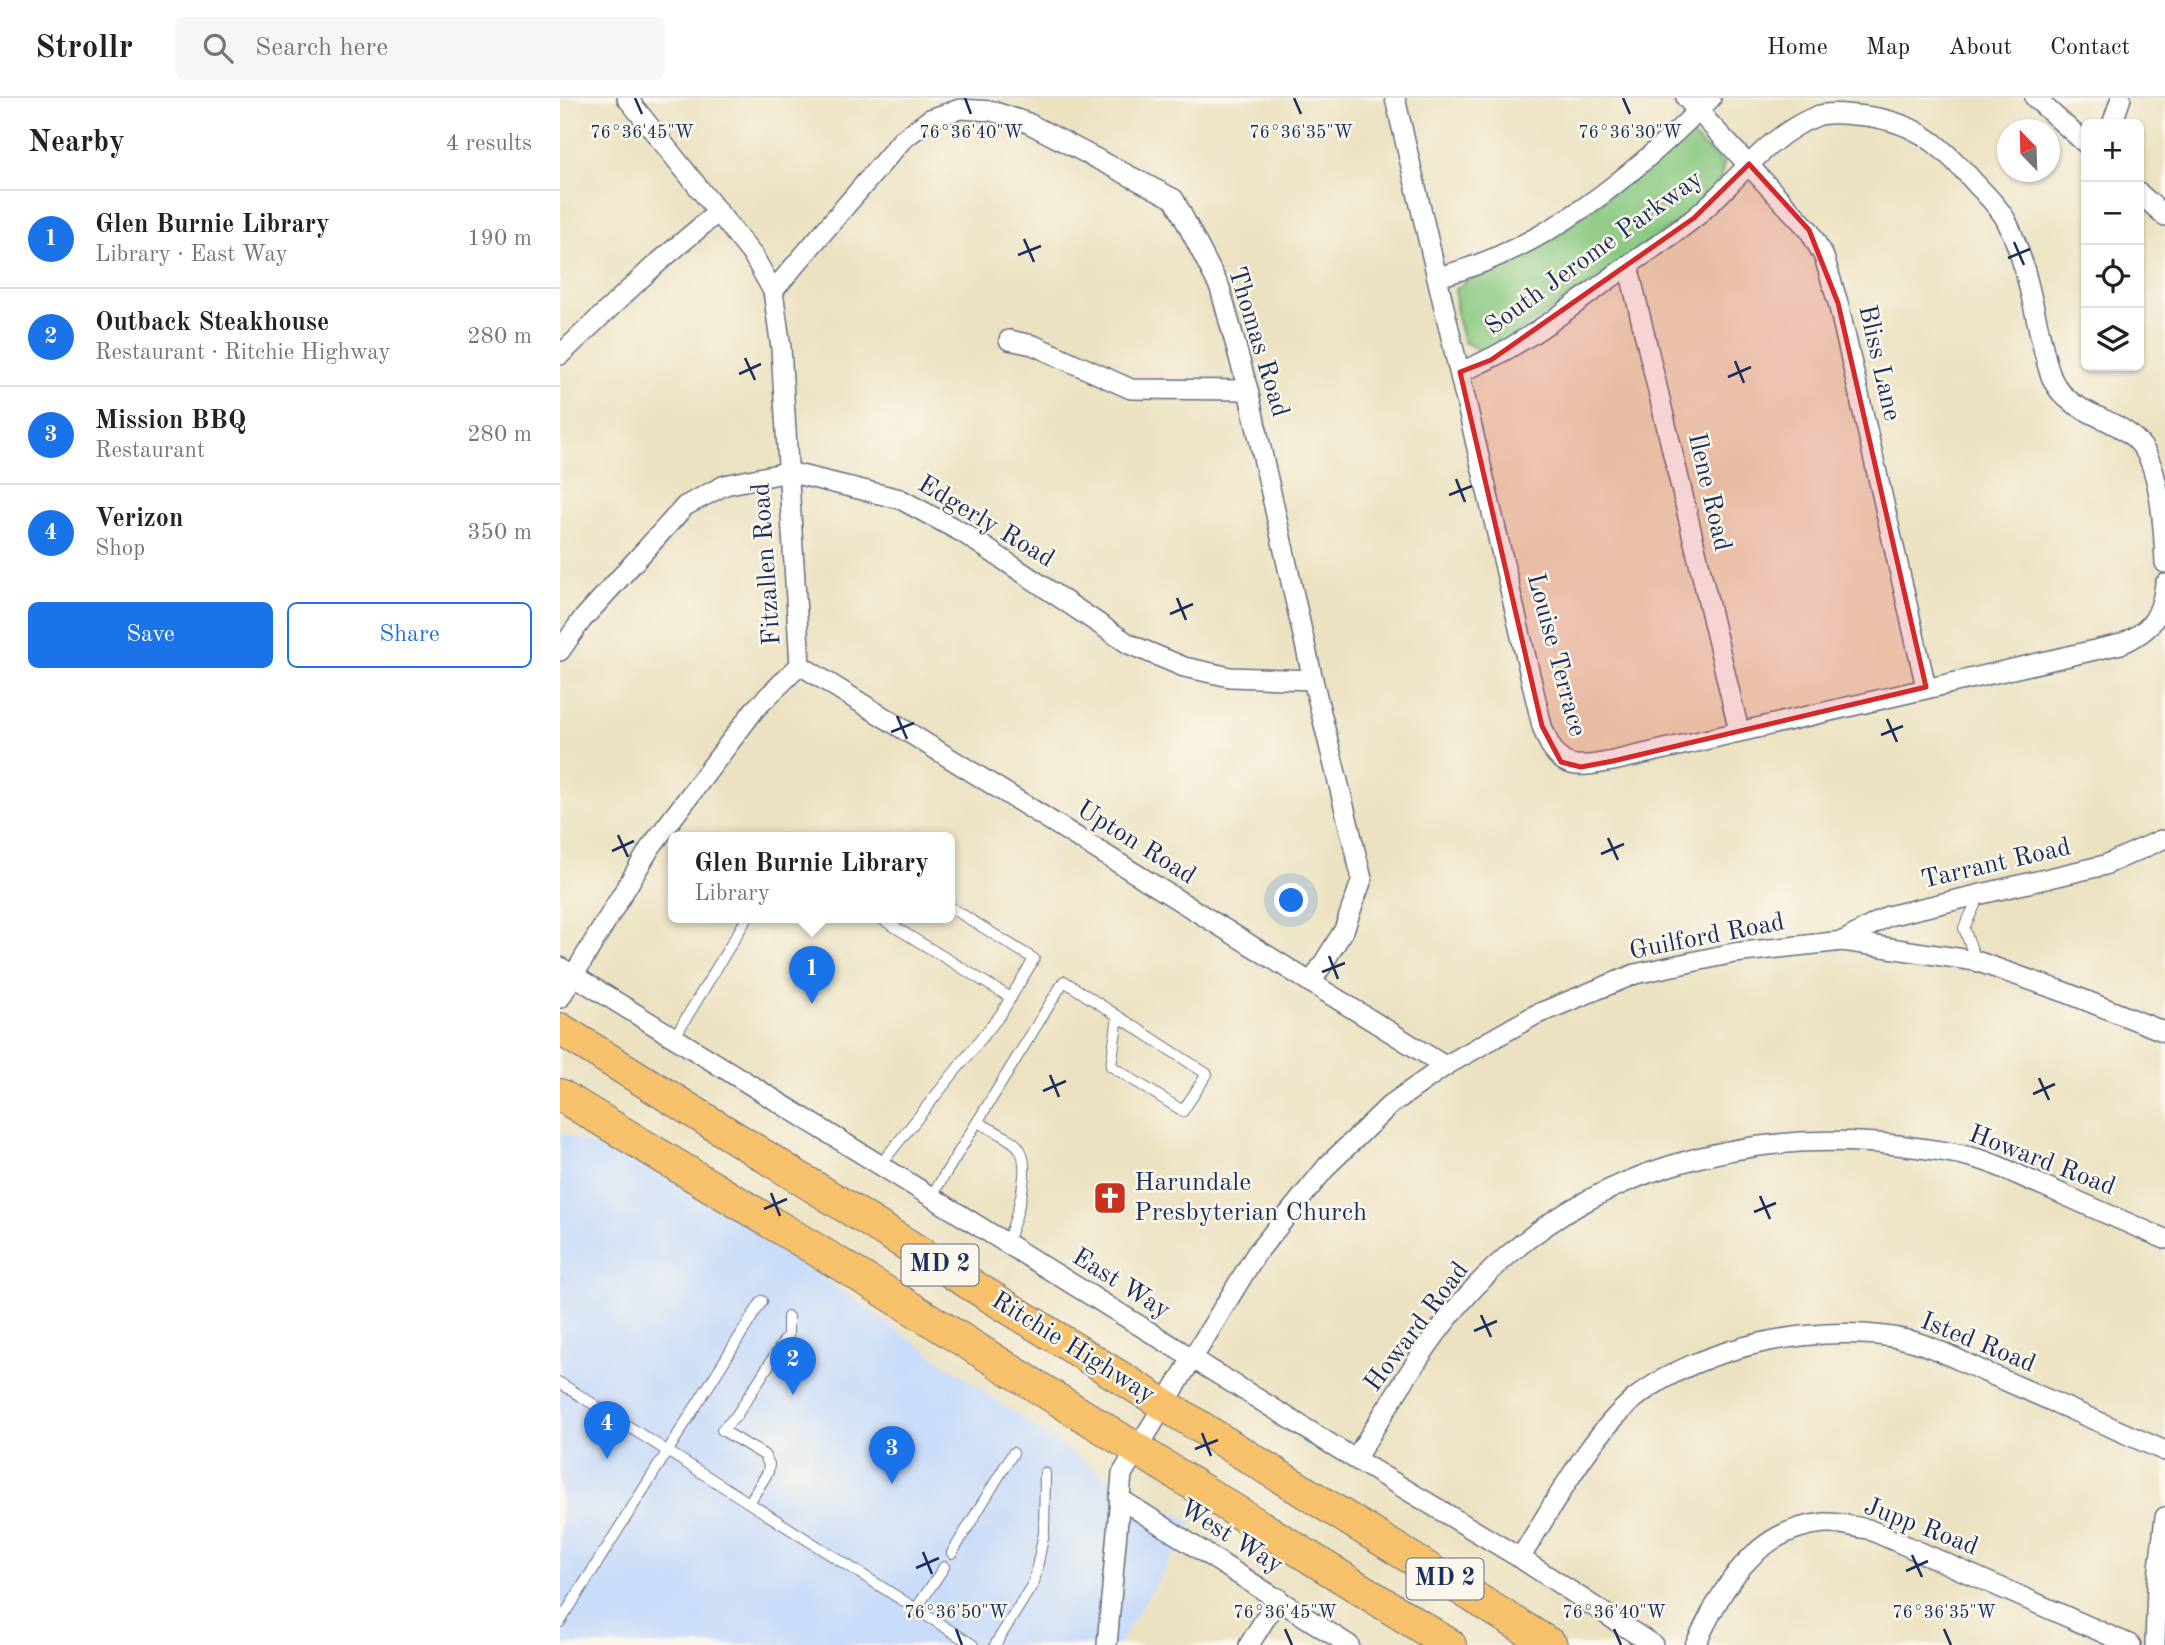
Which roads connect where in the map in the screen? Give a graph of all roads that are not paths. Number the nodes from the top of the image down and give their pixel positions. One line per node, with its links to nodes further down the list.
1 (627, 98): 10 (street, Fitzallen Road)
2 (1395, 98): 13 (street, Louise Terrace)
3 (2035, 98): 7 (street)
4 (2121, 98): 6 (street)
5 (1699, 102): 8 (street, Bliss Lane); 13 (street)
6 (2114, 119)
7 (2081, 139)
8 (1749, 164): 12 (street, South Jerome Parkway); 20 (street, South Jerome Parkway); 25 (street, Bliss Lane)
9 (2144, 197): 11 (street)
10 (718, 212): 14 (street, Fitzallen Road); 16 (street)
11 (2165, 216)
12 (1628, 265): 17 (street, South Jerome Parkway); 26 (street, Ilene Road)
13 (1438, 277): 17 (street, Louise Terrace)
14 (773, 291): 18 (street, Thomas Road); 19 (street, Fitzallen Road)
15 (1009, 340): 18 (street)
16 (560, 355)
17 (1460, 372): 26 (street, Louise Terrace)
18 (1248, 390): 24 (street, Thomas Road)
19 (788, 472): 22 (street, Edgerly Road); 23 (street, Fitzallen Road); 24 (street, Edgerly Road)
20 (2165, 563)
21 (2165, 584): 25 (street, Louise Terrace)
22 (560, 651)
23 (800, 665): 34 (street, Fitzallen Road); 35 (street, Upton Road)
24 (1313, 680): 35 (street, Thomas Road)
25 (1926, 687): 26 (street, Louise Terrace)
26 (1739, 731)
27 (2161, 840): 28 (street, Tarrant Road)
28 (1979, 897): 32 (street, Tarrant Road); 33 (lane)
29 (955, 910): 37 (lane)
30 (744, 923): 41 (lane)
31 (888, 923): 37 (lane)
32 (1843, 941): 33 (street, Guilford Road); 42 (street, Guilford Road)
33 (1976, 961): 40 (street, Guilford Road)
34 (567, 972): 36 (street, Fitzallen Road); 41 (street, East Way)
35 (1311, 983): 42 (street, Upton Road)
36 (560, 998)
37 (1011, 998): 45 (lane)
38 (1118, 1016): 38 (lane); 44 (lane)
39 (560, 1029): 53 (main road, Ritchie Highway / MD 2)
40 (2165, 1032)
41 (674, 1038): 45 (street, East Way)
42 (1445, 1066): 51 (street, Guilford Road)
43 (560, 1095): 54 (main road, Ritchie Highway / MD 2)
44 (978, 1122): 46 (lane); 48 (lane)
45 (880, 1165): 46 (street, East Way)
46 (932, 1197): 48 (street, East Way)
47 (2165, 1239): 58 (street, Howard Road)
48 (1006, 1243): 51 (street, East Way)
49 (762, 1301): 55 (lane)
50 (789, 1317): 61 (lane)
51 (1191, 1358): 53 (street, Guilford Road); 58 (street, East Way)
52 (560, 1383): 55 (lane)
53 (1163, 1404): 54 (street, Guilford Road); 75 (main road, Ritchie Highway / MD 2)
54 (1137, 1448): 60 (street, Guilford Road); 74 (main road, Ritchie Highway / MD 2)
55 (667, 1451): 61 (lane); 68 (lane)
56 (2165, 1451): 64 (street, Isted Road)
57 (1013, 1454): 63 (lane)
58 (1355, 1459): 64 (street, East Way)
59 (1045, 1473): 70 (lane)
60 (1119, 1498): 66 (street, West Way); 71 (street, Guilford Road)
61 (749, 1503): 67 (lane)
62 (2165, 1517): 79 (street)
63 (952, 1553)
64 (1520, 1558): 76 (street, East Way)
65 (944, 1567): 67 (lane)
66 (1278, 1598): 72 (street); 73 (street, West Way)
67 (916, 1609): 69 (lane)
68 (560, 1622)
69 (973, 1645)
70 (995, 1645)
71 (1107, 1645)
72 (1249, 1645)
73 (1349, 1645)
74 (1450, 1645)
75 (1551, 1645)
76 (1653, 1645)
77 (1695, 1645): 78 (street, Jupp Road)
78 (2131, 1645)
79 (2155, 1645)

